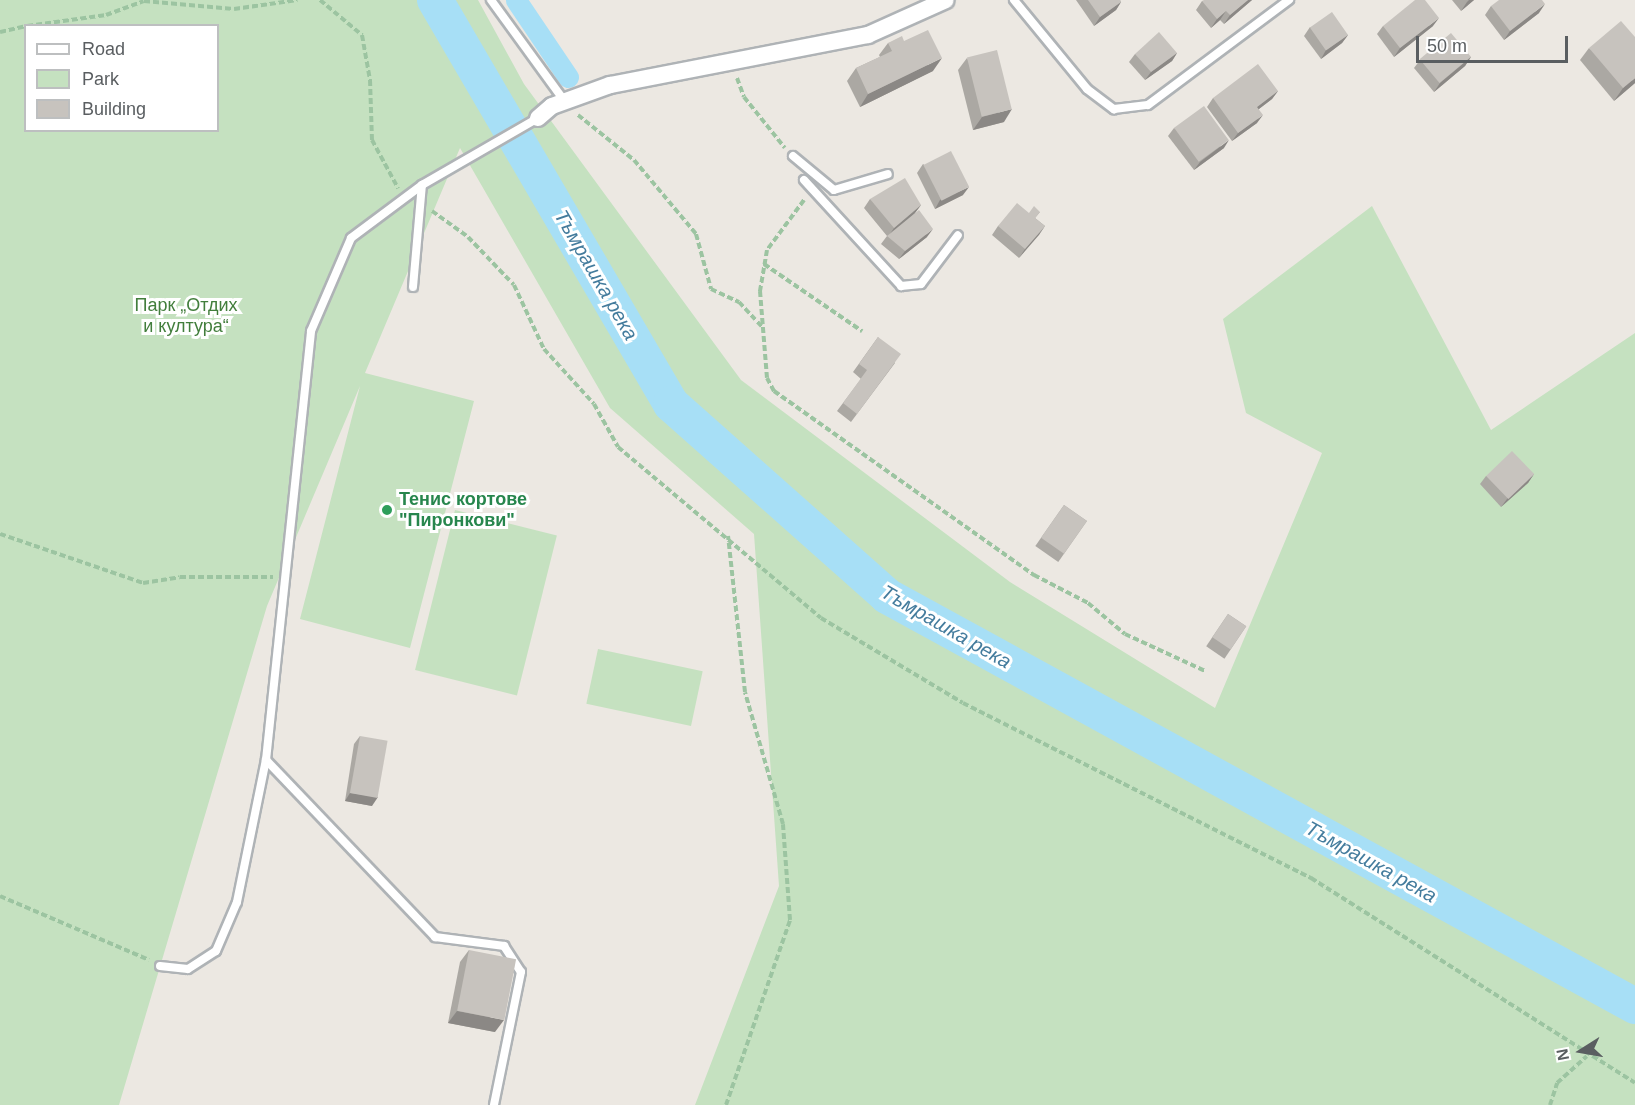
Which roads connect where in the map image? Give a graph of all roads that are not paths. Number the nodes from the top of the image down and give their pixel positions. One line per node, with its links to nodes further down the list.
1 (491, 0): 5 (lane)
2 (945, 0): 5 (street)
3 (1014, 0): 4 (lane)
4 (1289, 0)
5 (566, 103): 6 (street)
6 (538, 118): 10 (lane)
7 (793, 156): 8 (lane)
8 (888, 174)
9 (804, 180): 11 (lane)
10 (422, 185): 12 (lane); 13 (lane)
11 (958, 235)
12 (413, 287)
13 (266, 760): 14 (lane); 15 (lane)
14 (160, 966)
15 (494, 1105)

